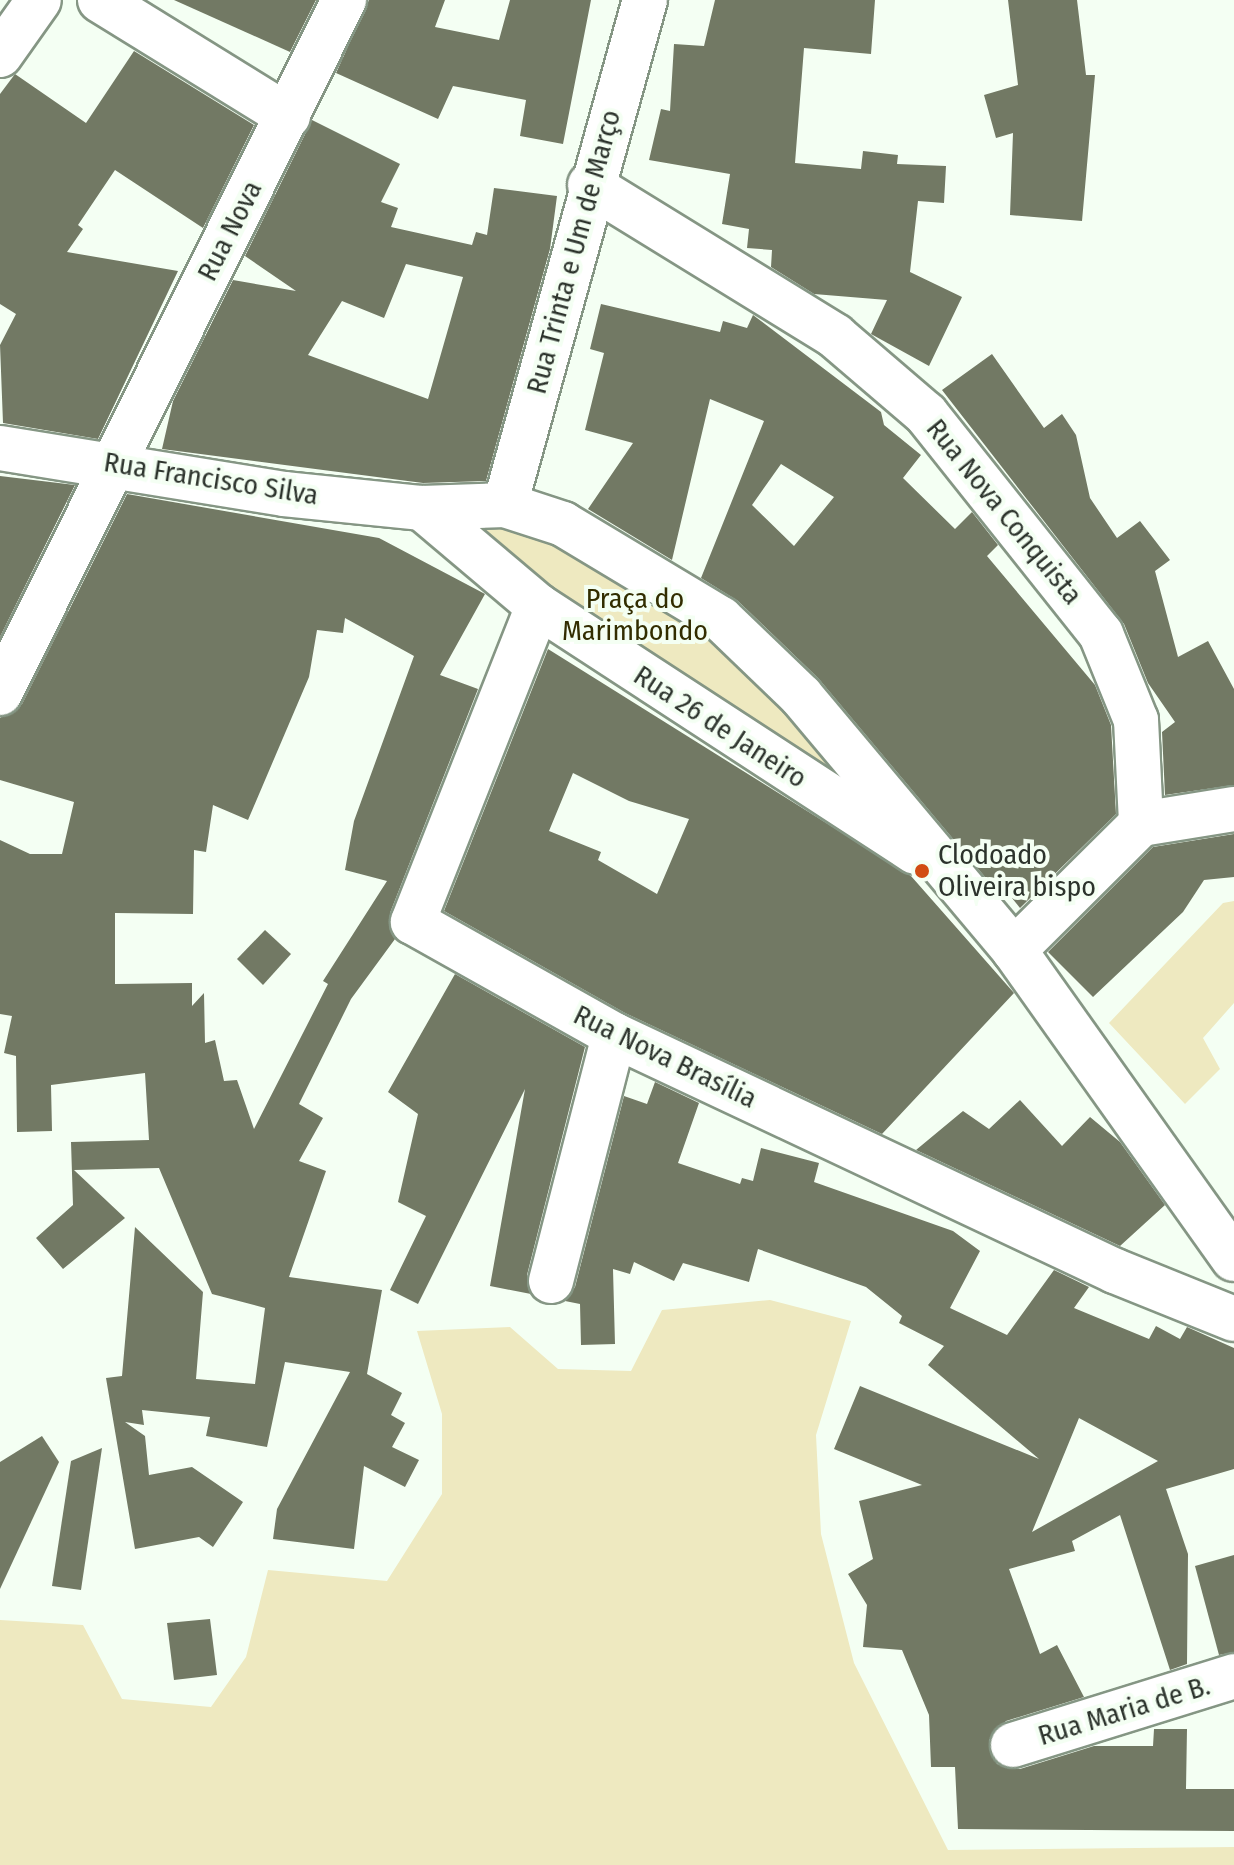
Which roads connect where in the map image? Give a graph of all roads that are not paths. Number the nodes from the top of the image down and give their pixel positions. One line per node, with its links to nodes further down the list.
1 (39, 0): 5 (street)
2 (100, 0): 6 (street)
3 (344, 0): 6 (street, Rua Nova)
4 (645, 0): 7 (street, Rua Trinta e Um de Março)
5 (3, 44)
6 (288, 116): 9 (street, Rua Nova)
7 (590, 185): 10 (street, Rua Trinta e Um de Março); 15 (street, Rua Nova Conquista)
8 (0, 448): 9 (street, Rua Francisco Silva)
9 (114, 461): 11 (street, Rua Francisco Silva); 13 (street, Rua Nova)
10 (505, 505): 11 (street, Rua 26 de Janeiro); 16 (street, Rua 26 de Janeiro)
11 (422, 508): 12 (street, Rua 26 de Janeiro)
12 (538, 606): 16 (street, Rua 26 de Janeiro); 18 (street, Rua Nova Brasília)
13 (0, 693)
14 (1234, 809): 15 (street)
15 (1141, 824): 17 (street)
16 (948, 873): 17 (street, Rua 26 de Janeiro)
17 (1014, 950): 19 (street, Rua 26 de Janeiro)
18 (614, 1035): 20 (street); 21 (street, Rua Nova Brasília)
19 (1234, 1259)
20 (551, 1281)
21 (1234, 1319)
22 (1234, 1676): 23 (street, Rua Maria de B.)
23 (1013, 1745)

